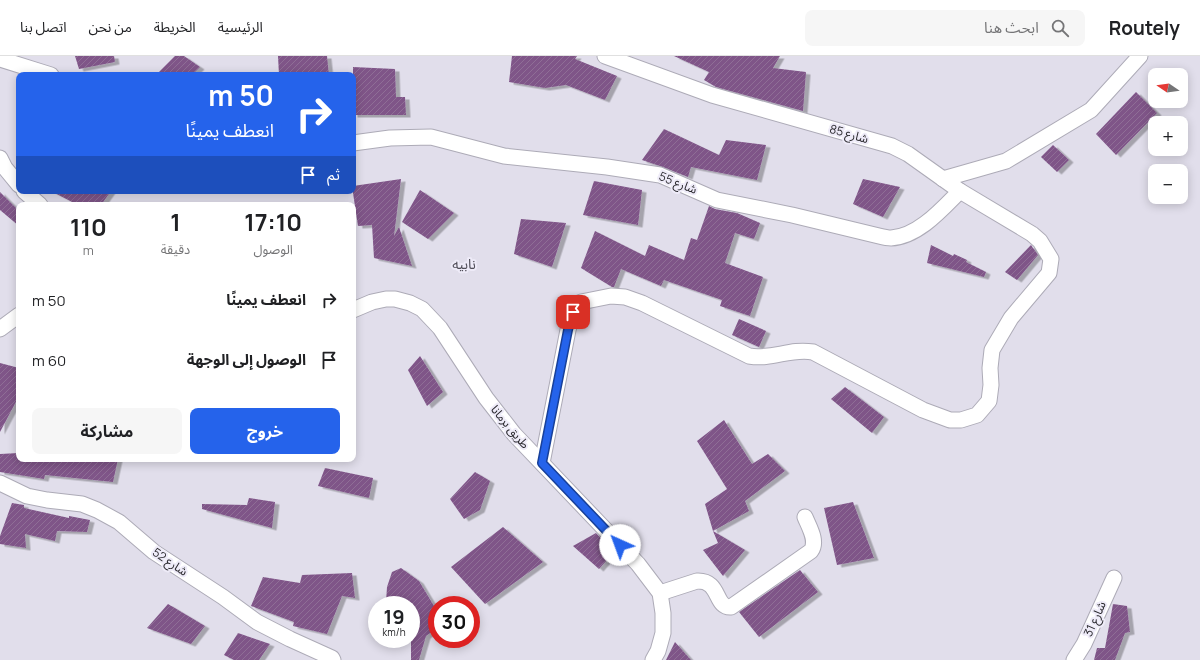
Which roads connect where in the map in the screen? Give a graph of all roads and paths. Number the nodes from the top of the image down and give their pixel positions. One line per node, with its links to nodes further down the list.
1 (605, 56): 7 (street, شارع 85)
2 (1140, 56): 7 (street)
3 (0, 59): 4 (street)
4 (41, 72)
5 (356, 143): 9 (street, شارع 55)
6 (0, 158): 8 (street)
7 (943, 179): 9 (street, شارع 85)
8 (16, 181)
9 (960, 190): 15 (street, شارع 85)
10 (27, 194): 11 (street)
11 (37, 202)
12 (356, 309): 15 (street, طريق برمانا)
13 (16, 317): 14 (street)
14 (0, 329)
15 (542, 463): 19 (street, طريق برمانا)
16 (0, 483): 20 (street, شارع 52)
17 (805, 517): 19 (street)
18 (1114, 578): 22 (street, شارع 31)
19 (660, 593): 21 (street, طريق برمانا)
20 (333, 660)
21 (653, 660)
22 (1074, 660)

